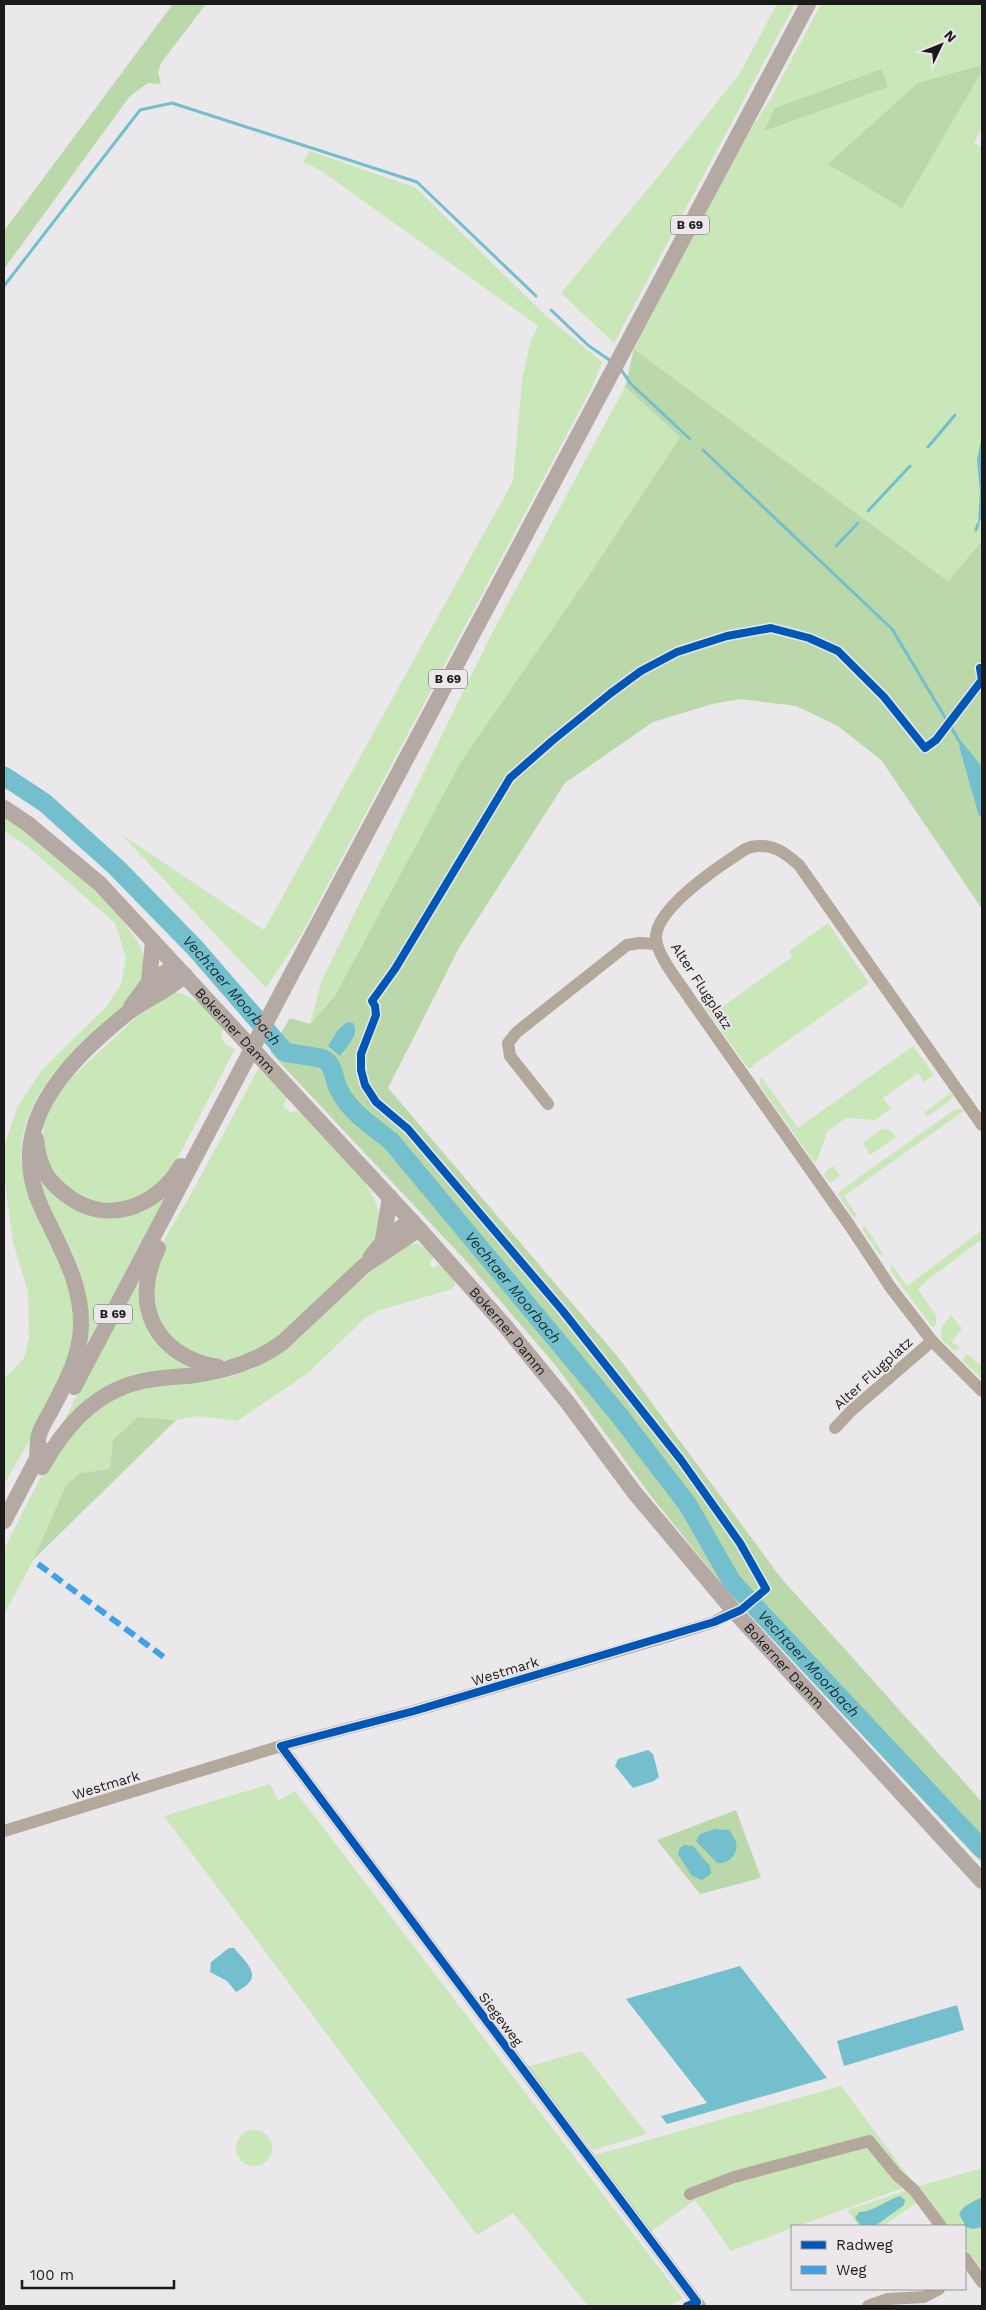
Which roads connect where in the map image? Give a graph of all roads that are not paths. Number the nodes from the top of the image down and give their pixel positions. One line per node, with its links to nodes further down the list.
1 (808, 7): 9 (main road, B 69, bridge)
2 (4, 808): 3 (main road, Bokerner Damm)
3 (153, 941): 5 (main road, Bokerner Damm); 6 (main road)
4 (657, 944): 8 (street); 10 (street, Alter Flugplatz); 17 (street, Alter Flugplatz)
5 (180, 970): 6 (main road); 7 (main road); 13 (main road, Bokerner Damm)
6 (149, 982): 7 (main road)
7 (126, 1014): 11 (main road)
8 (548, 1104)
9 (220, 1109): 11 (main road); 12 (main road, B 69)
10 (982, 1125)
11 (35, 1129): 21 (main road)
12 (189, 1170): 18 (main road); 21 (main road, B 69)
13 (390, 1197): 14 (main road, Bokerner Damm); 15 (main road)
14 (416, 1225): 15 (main road); 16 (main road); 24 (main road, Bokerner Damm)
15 (383, 1240): 16 (main road)
16 (364, 1266): 18 (main road)
17 (932, 1341): 19 (street, Alter Flugplatz); 20 (street, Alter Flugplatz)
18 (225, 1369): 22 (main road)
19 (982, 1391)
20 (835, 1428)
21 (37, 1457): 22 (main road, B 69)
22 (15, 1499): 23 (main road, B 69)
23 (4, 1521)
24 (734, 1612): 25 (street, Westmark); 27 (main road, Bokerner Damm)
25 (281, 1746): 26 (street, Westmark); 33 (street, Siegeweg)
26 (4, 1831)
27 (982, 1881)
28 (690, 2194): 29 (street)
29 (940, 2225)
30 (967, 2265): 31 (street)
31 (982, 2282)
32 (937, 2290): 34 (street)
33 (695, 2305)
34 (868, 2306)

